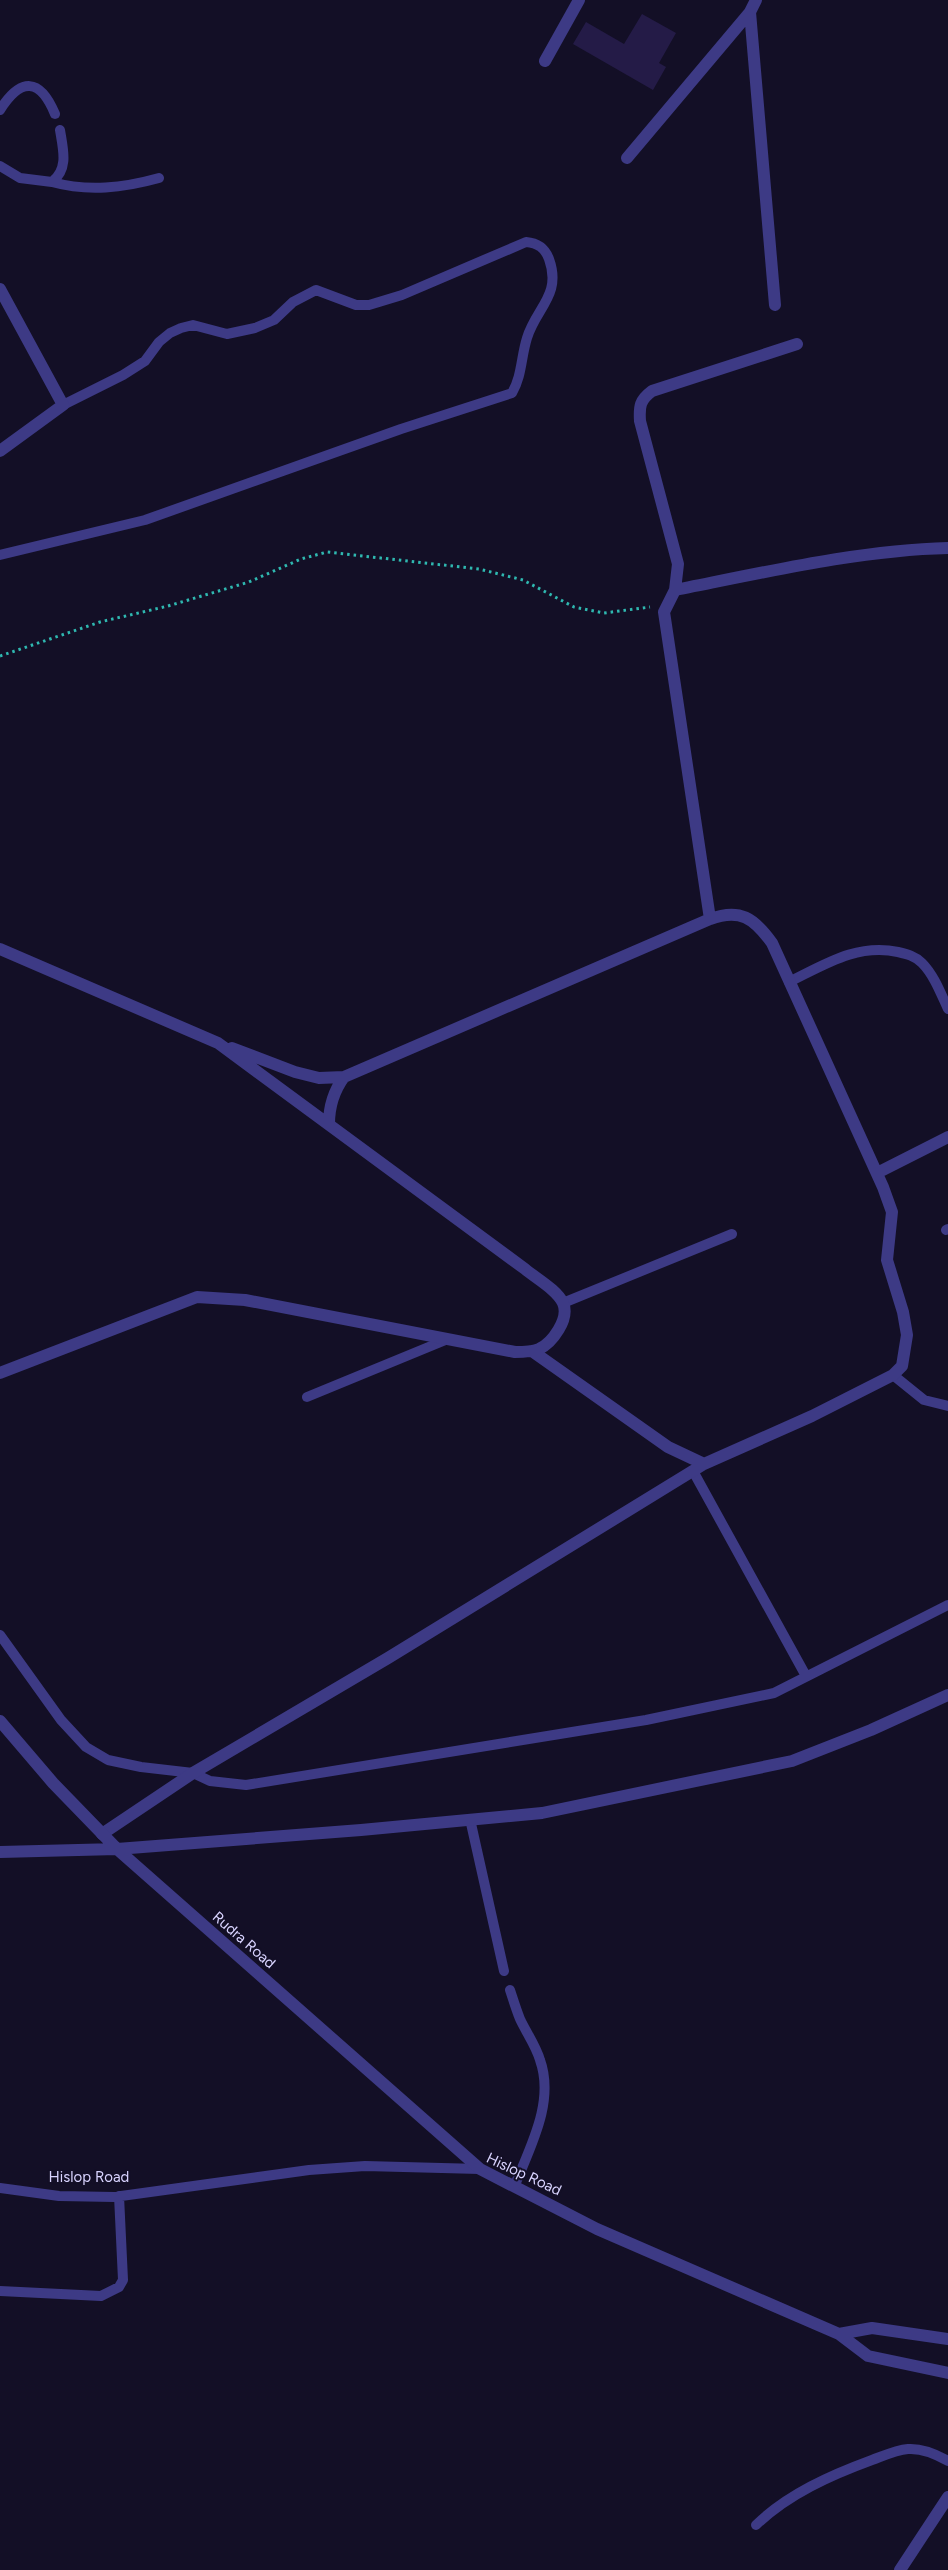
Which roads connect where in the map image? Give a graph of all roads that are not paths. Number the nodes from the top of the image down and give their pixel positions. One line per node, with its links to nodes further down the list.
1 (579, 0): 4 (street)
2 (756, 0): 3 (street)
3 (750, 12): 8 (street); 13 (street)
4 (545, 61)
5 (0, 110): 6 (lane)
6 (55, 114)
7 (60, 130): 11 (lane)
8 (627, 158)
9 (0, 166): 11 (lane)
10 (159, 178): 11 (lane)
11 (52, 182)
12 (0, 289): 15 (street)
13 (775, 305)
14 (797, 344): 19 (street)
15 (63, 405): 16 (street); 18 (lane)
16 (0, 451)
17 (948, 548): 19 (street)
18 (0, 555)
19 (675, 590): 20 (street)
20 (710, 919): 22 (street); 25 (street)
21 (0, 949): 24 (street)
22 (789, 982): 23 (lane); 28 (street)
23 (948, 1010)
24 (218, 1043): 25 (street); 26 (street)
25 (344, 1078): 26 (street)
26 (329, 1124): 30 (street)
27 (948, 1137): 28 (street)
28 (877, 1173): 34 (street)
29 (732, 1234): 30 (lane)
30 (563, 1302): 32 (street)
31 (448, 1339): 32 (street); 33 (street); 35 (lane)
32 (532, 1350): 37 (street)
33 (0, 1373)
34 (893, 1375): 36 (lane); 37 (street)
35 (307, 1397)
36 (948, 1406)
37 (704, 1464): 38 (street)
38 (693, 1471): 41 (lane); 44 (street)
39 (948, 1605): 41 (lane)
40 (0, 1635): 44 (lane)
41 (806, 1676): 44 (lane)
42 (948, 1695): 45 (street)
43 (0, 1721): 46 (street, Rudra Road)
44 (193, 1772): 46 (street)
45 (470, 1819): 47 (street); 49 (lane)
46 (102, 1834): 47 (street, Rudra Road)
47 (117, 1849): 48 (street); 51 (street, Rudra Road)
48 (0, 1852)
49 (504, 1971)
50 (510, 1990): 52 (lane)
51 (480, 2169): 52 (street, Hislop Road); 54 (lane, Hislop Road)
52 (515, 2186): 56 (street, Hislop Road)
53 (0, 2188): 54 (lane, Hislop Road)
54 (119, 2196): 55 (lane)
55 (0, 2291)
56 (839, 2334): 57 (street); 58 (street, Hislop Road)
57 (948, 2339)
58 (948, 2373)
59 (948, 2461): 61 (lane)
60 (948, 2497): 62 (street)
61 (756, 2525)
62 (900, 2570)

